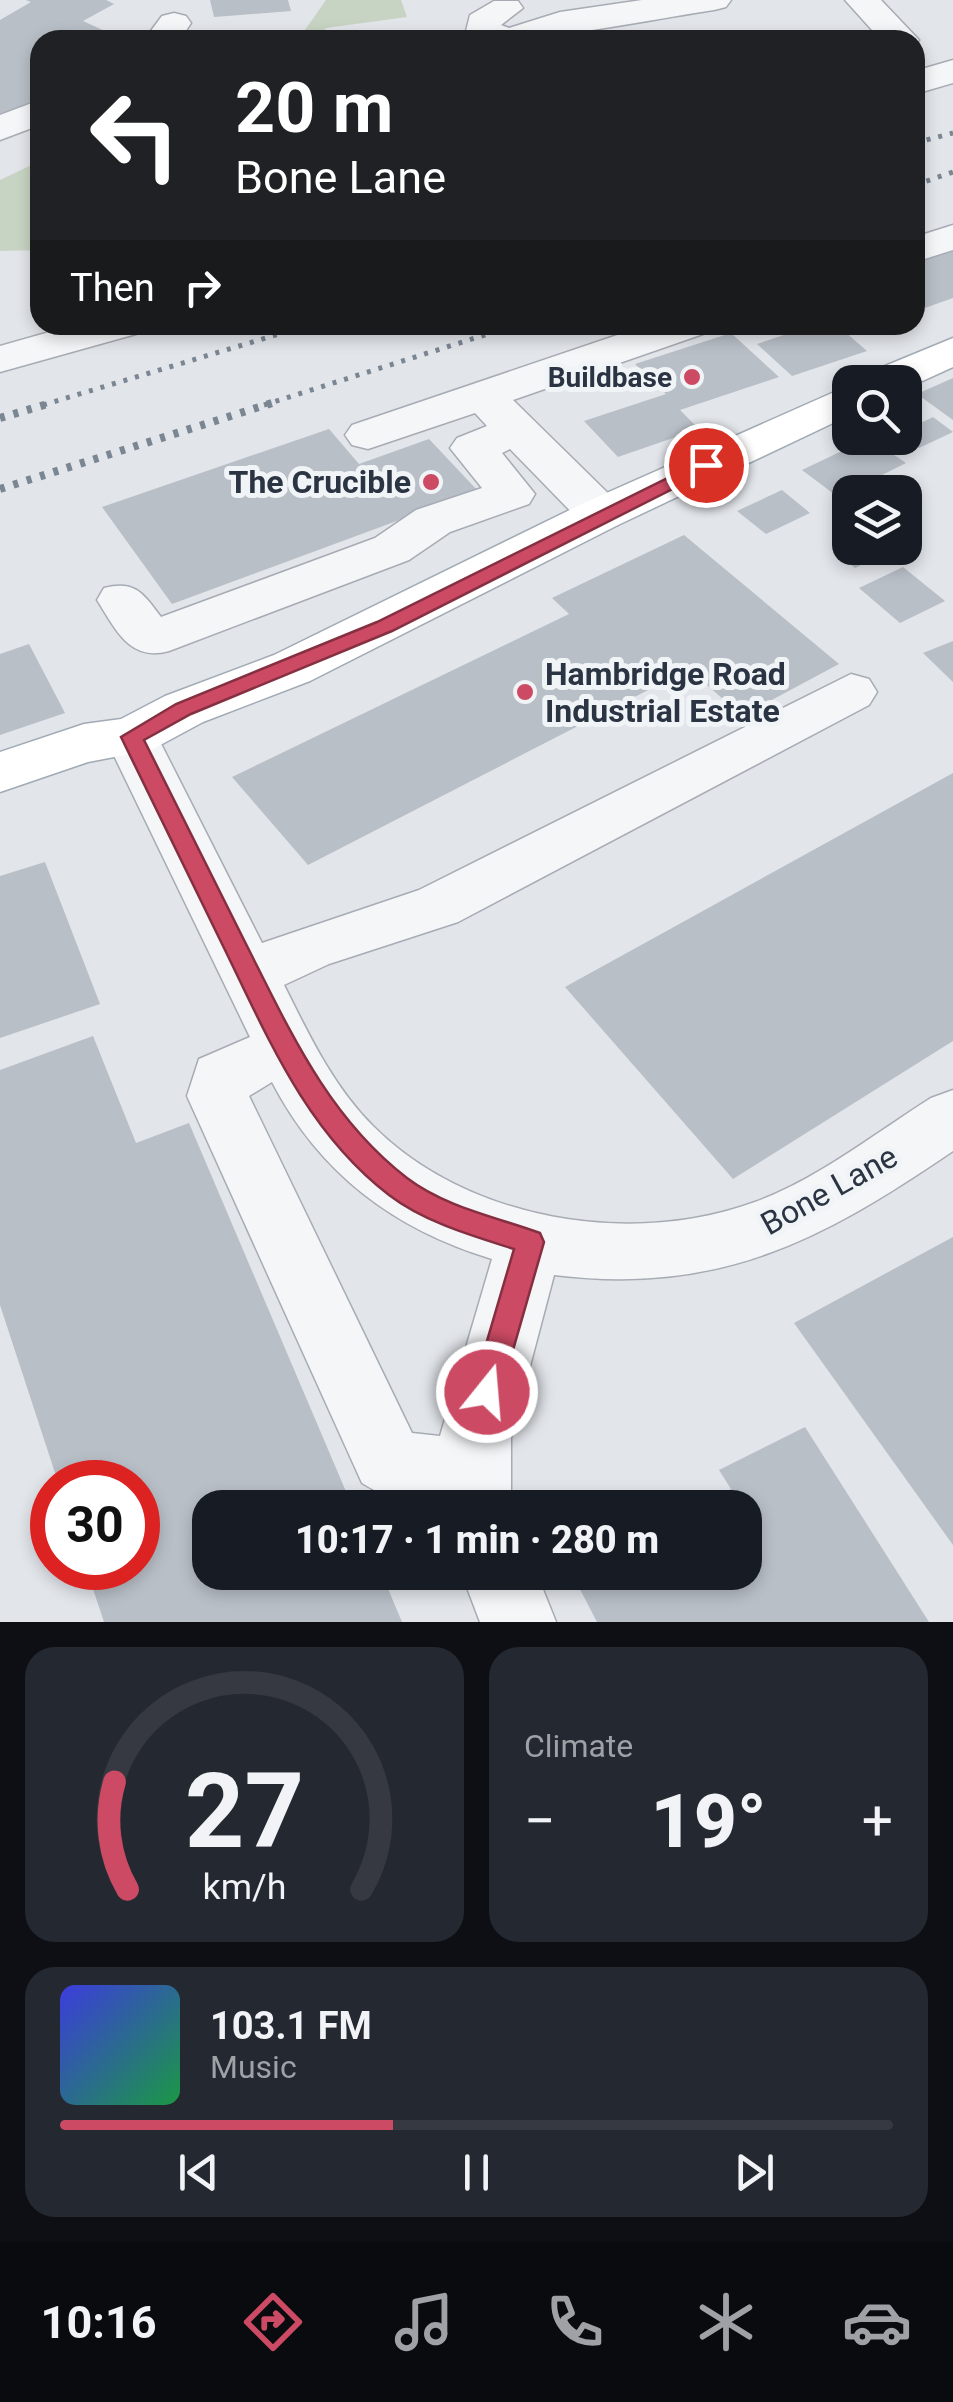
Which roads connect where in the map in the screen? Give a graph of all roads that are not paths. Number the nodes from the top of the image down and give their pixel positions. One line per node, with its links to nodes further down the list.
1 (714, 0): 3 (street)
2 (862, 0): 4 (street)
3 (540, 30)
4 (891, 30)
5 (30, 115): 6 (street)
6 (0, 128)
7 (953, 238): 8 (street)
8 (925, 247)
9 (86, 335): 12 (street)
10 (667, 335): 15 (street)
11 (953, 350): 13 (main road)
12 (0, 360)
13 (921, 365)
14 (832, 406): 17 (main road)
15 (499, 413): 16 (street); 17 (street); 18 (street)
16 (368, 435)
17 (602, 514): 20 (main road)
18 (122, 600)
19 (851, 692): 22 (street)
20 (132, 737): 21 (main road); 22 (street, Bone Lane)
21 (0, 772)
22 (250, 975): 23 (street, Bone Lane)
23 (286, 1049): 25 (street, Bone Lane); 26 (street)
24 (953, 1117): 25 (street, Bone Lane)
25 (530, 1242): 26 (street)
26 (475, 1490)
27 (505, 1590): 28 (street)
28 (518, 1622)

